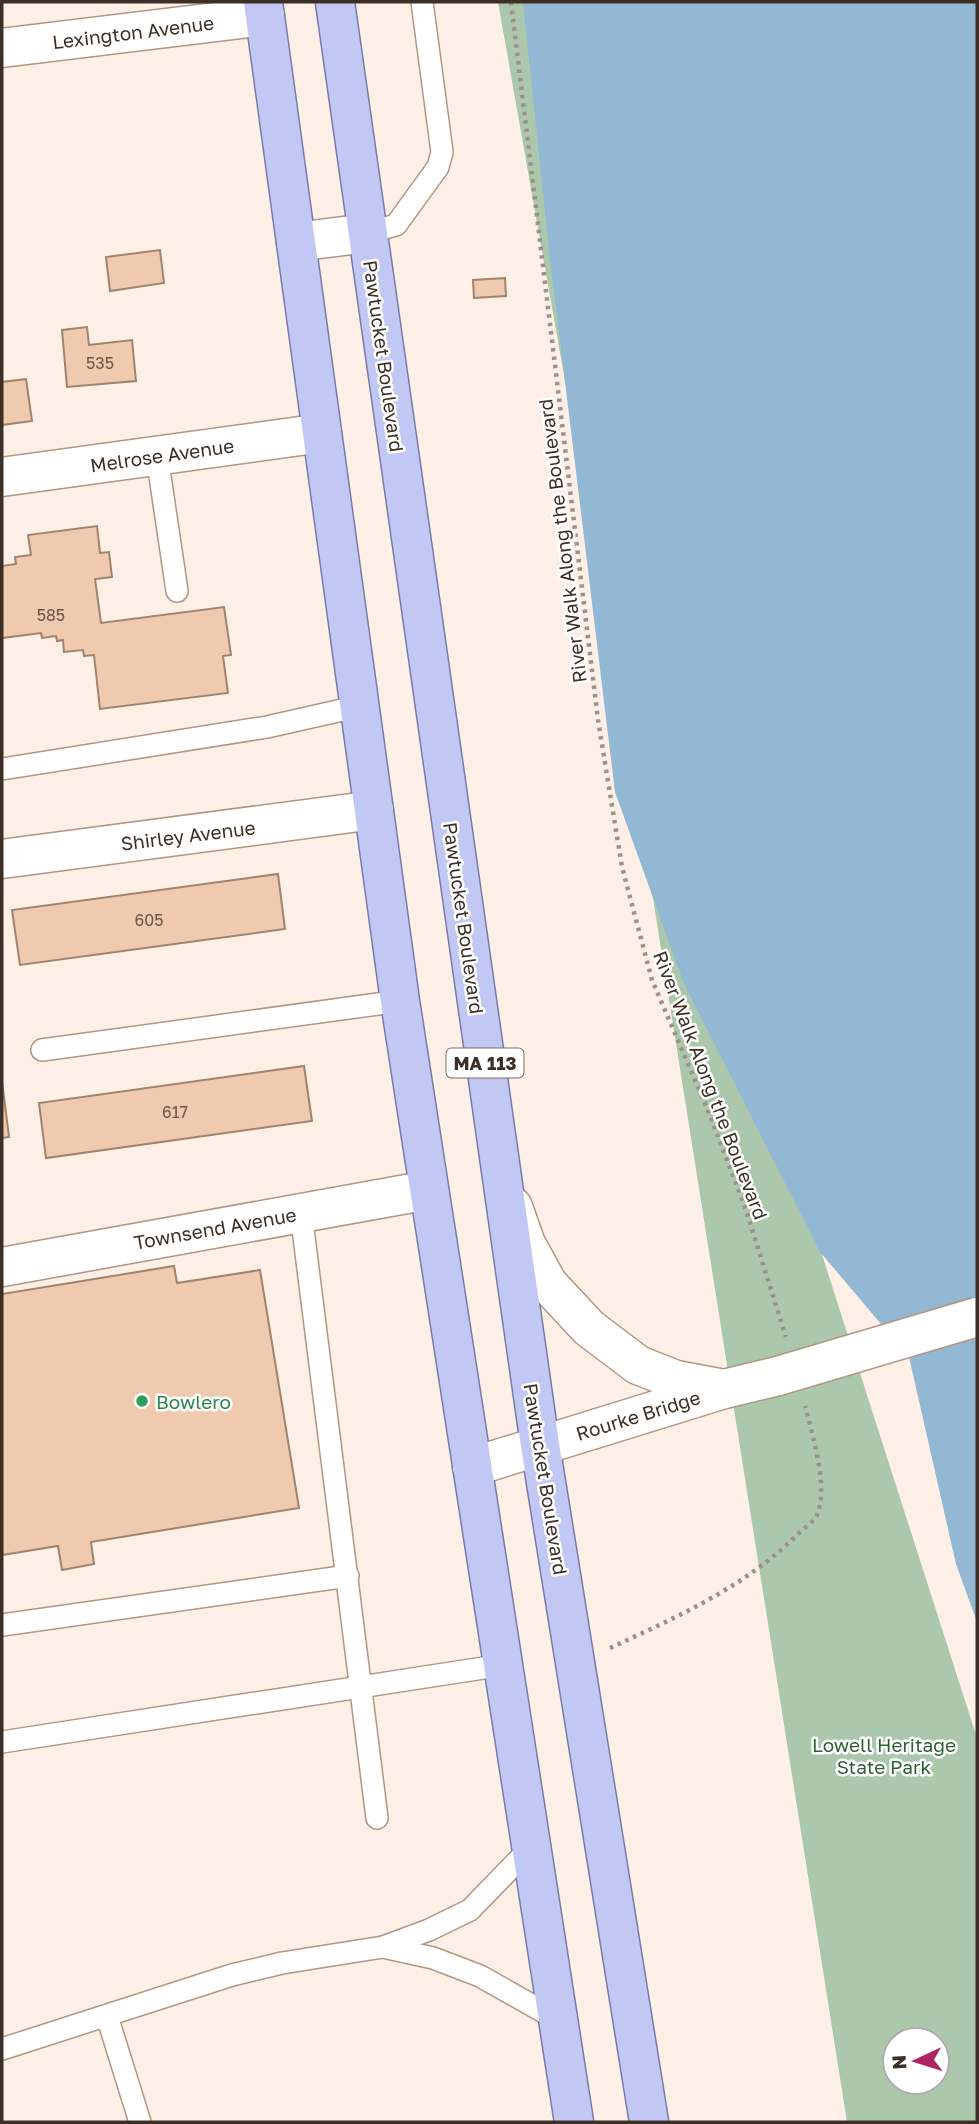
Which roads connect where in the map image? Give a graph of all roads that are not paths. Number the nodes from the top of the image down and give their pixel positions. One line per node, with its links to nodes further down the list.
1 (335, 2): 5 (main road, Pawtucket Boulevard / MA 113)
2 (422, 2): 5 (lane)
3 (264, 9): 4 (street, Lexington Avenue); 6 (main road)
4 (2, 48)
5 (368, 233): 6 (street); 17 (main road, Pawtucket Boulevard / MA 113)
6 (296, 242): 7 (main road)
7 (322, 433): 8 (street, Melrose Avenue); 11 (main road)
8 (157, 456): 9 (street, Melrose Avenue); 10 (lane)
9 (2, 477)
10 (177, 592)
11 (360, 706): 12 (lane); 13 (main road)
12 (2, 769)
13 (374, 810): 14 (street, Shirley Avenue); 15 (main road)
14 (2, 859)
15 (400, 1001): 16 (lane); 18 (main road)
16 (42, 1051)
17 (495, 1133): 22 (street, Rourke Bridge); 23 (main road, Pawtucket Boulevard / MA 113)
18 (429, 1190): 19 (street, Townsend Avenue); 24 (main road)
19 (301, 1213): 20 (street, Townsend Avenue); 25 (lane)
20 (2, 1267)
21 (977, 1317): 22 (street, Rourke Bridge, bridge)
22 (724, 1389): 23 (street, Rourke Bridge)
23 (540, 1445): 24 (street, Rourke Bridge); 38 (main road, Pawtucket Boulevard / MA 113)
24 (472, 1467): 27 (main road)
25 (348, 1576): 26 (lane); 28 (lane)
26 (2, 1625)
27 (503, 1665): 28 (lane); 31 (main road)
28 (362, 1687): 29 (lane); 30 (lane)
29 (2, 1742)
30 (377, 1818)
31 (531, 1847): 32 (lane); 34 (main road)
32 (383, 1948): 33 (lane); 34 (lane)
33 (107, 2016): 35 (lane); 36 (lane)
34 (558, 2020): 37 (main road)
35 (2, 2049)
36 (140, 2122)
37 (574, 2122)
38 (649, 2122)

